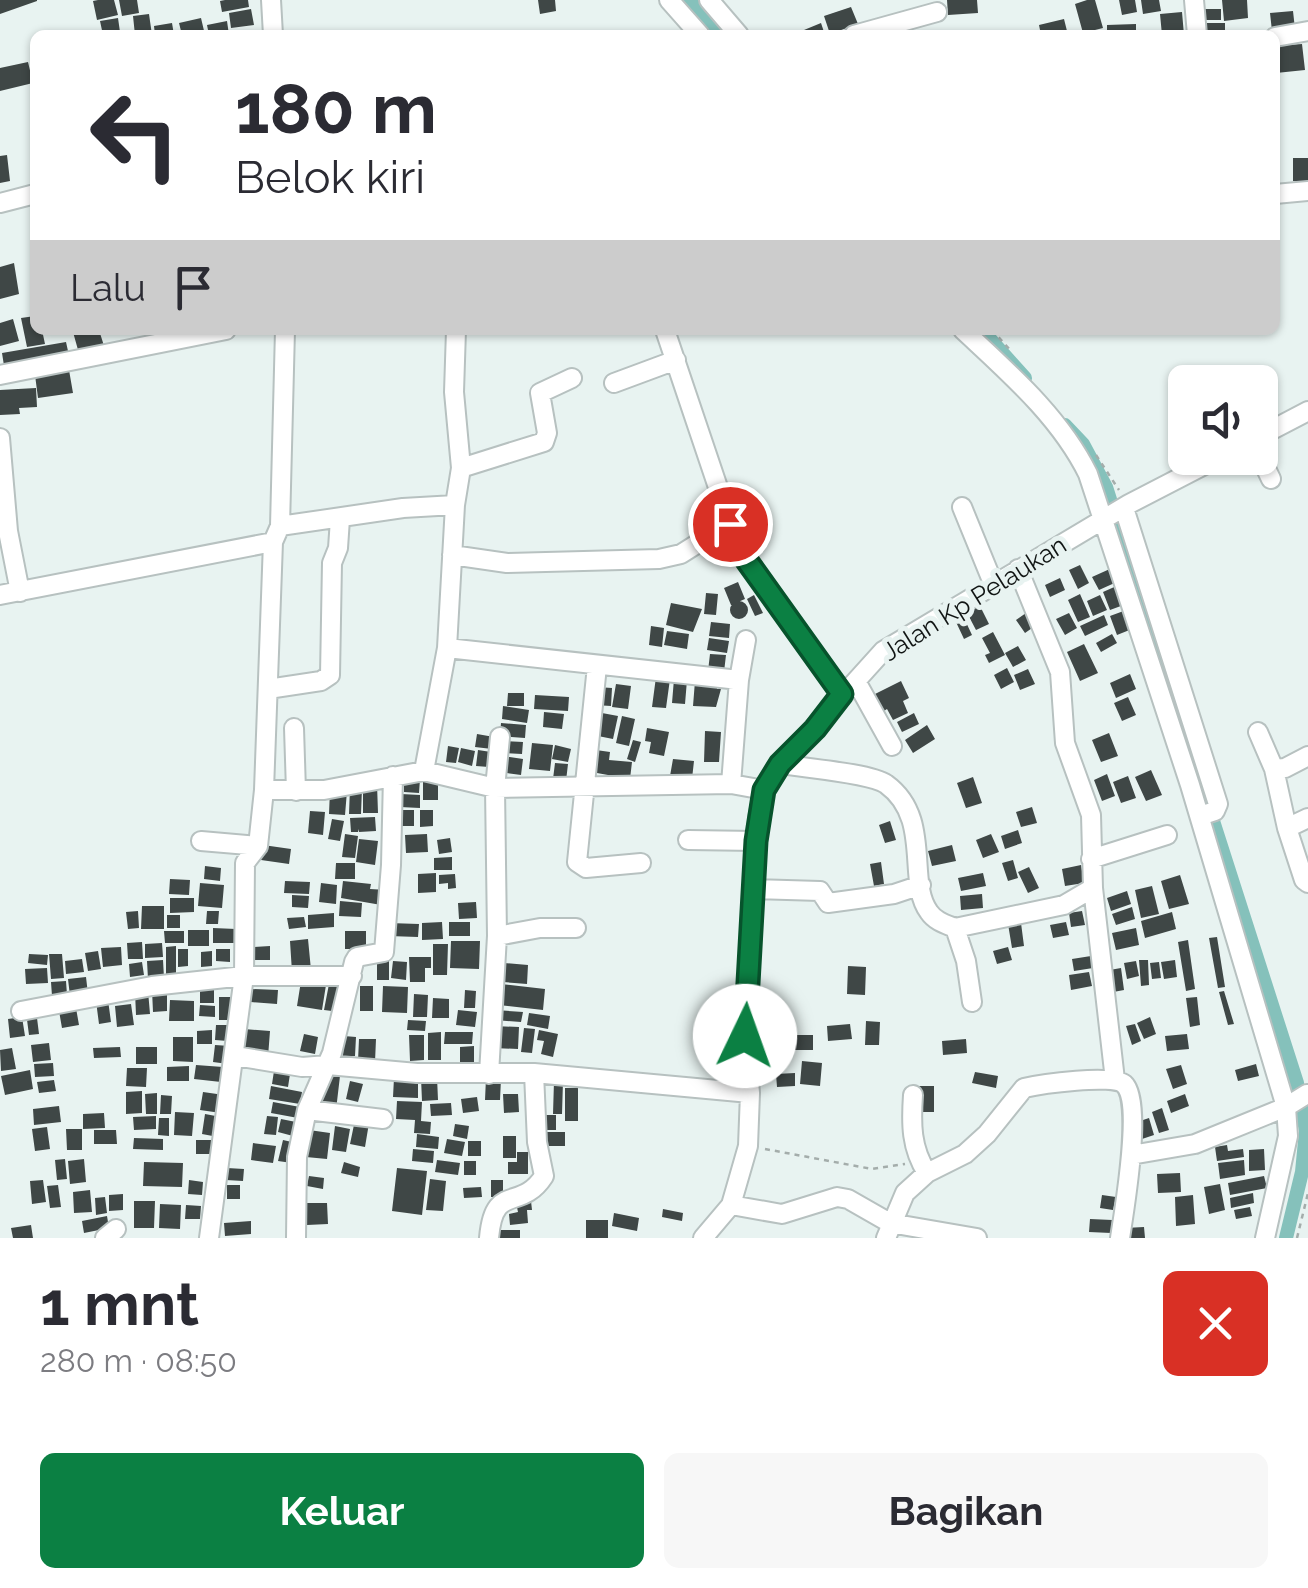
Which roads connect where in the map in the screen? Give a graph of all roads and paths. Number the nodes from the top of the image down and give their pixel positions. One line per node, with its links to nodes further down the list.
1 (271, 0): 6 (street)
2 (669, 0): 7 (street)
3 (709, 0): 8 (street)
4 (1194, 0): 10 (street)
5 (938, 12): 9 (street)
6 (272, 30)
7 (696, 30)
8 (735, 30)
9 (868, 30)
10 (1196, 30)
11 (1308, 31): 12 (street)
12 (1280, 35)
13 (1308, 191): 14 (street)
14 (1280, 194)
15 (30, 195): 16 (street)
16 (0, 203)
17 (201, 335): 23 (street)
18 (285, 335): 40 (street)
19 (456, 335): 29 (street)
20 (668, 335): 22 (street)
21 (968, 335): 37 (street)
22 (676, 360): 25 (street); 38 (street)
23 (0, 375)
24 (572, 378): 29 (street)
25 (614, 383)
26 (1308, 411): 27 (street)
27 (1278, 427)
28 (0, 438): 39 (street)
29 (462, 468): 33 (street)
30 (1185, 475): 34 (street)
31 (1270, 475): 32 (street)
32 (1272, 478)
33 (455, 505): 36 (street); 41 (street)
34 (1126, 506): 37 (street, Jalan Kp Pelaukan); 42 (street)
35 (962, 507): 45 (street)
36 (340, 518): 40 (street); 52 (street)
37 (1102, 520): 43 (street, Jalan Kp Pelaukan); 44 (street)
38 (730, 524): 41 (street); 53 (street)
39 (4, 532): 46 (street)
40 (277, 534): 46 (street); 52 (street)
41 (452, 556): 49 (street)
42 (1140, 565): 44 (street); 69 (street)
43 (1018, 569): 45 (street, Jalan Kp Pelaukan); 77 (street)
44 (1119, 573): 69 (street)
45 (993, 583): 53 (street, Jalan Kp Pelaukan)
46 (20, 592): 47 (street)
47 (0, 595)
48 (746, 640): 51 (street)
49 (447, 648): 50 (street); 61 (street)
50 (597, 666): 51 (street); 64 (street)
51 (739, 680): 63 (street)
52 (268, 688): 66 (street)
53 (849, 688): 57 (street); 59 (street, Jalan Kp Pelaukan)
54 (294, 728): 68 (street)
55 (1258, 732): 60 (street)
56 (500, 737): 65 (street)
57 (892, 746)
58 (1308, 756): 60 (street)
59 (780, 764): 67 (street, Jalan Kp Pelaukan); 80 (street)
60 (1274, 769): 71 (street)
61 (424, 771): 62 (street); 65 (street)
62 (393, 776): 68 (street); 87 (street)
63 (732, 784): 64 (street); 67 (street)
64 (584, 786): 65 (street); 78 (street)
65 (495, 788): 85 (street)
66 (264, 790): 68 (street); 76 (street)
67 (764, 790): 75 (street, Jalan Kp Pelaukan)
68 (296, 791)
69 (1206, 814): 97 (street)
70 (1308, 818): 71 (street)
71 (1287, 828): 79 (street)
72 (1167, 835): 77 (street)
73 (688, 840): 75 (street)
74 (201, 841): 76 (street)
75 (756, 841): 82 (street, Jalan Kp Pelaukan)
76 (258, 846): 86 (street)
77 (1091, 859): 81 (street)
78 (641, 863)
79 (1308, 884)
80 (921, 885): 82 (street); 84 (street)
81 (1092, 888): 84 (street); 94 (street)
82 (754, 889): 95 (street, Jalan Kp Pelaukan)
83 (576, 928): 85 (street)
84 (955, 928): 88 (street)
85 (497, 936): 93 (street)
86 (244, 976): 87 (street); 89 (street); 90 (street)
87 (352, 976): 91 (street)
88 (972, 1002)
89 (21, 1011)
90 (235, 1056): 91 (street); 106 (street)
91 (328, 1065): 93 (street); 98 (street)
92 (534, 1073): 93 (street); 95 (street); 108 (street)
93 (489, 1074)
94 (1115, 1080): 101 (street); 102 (street)
95 (750, 1093): 100 (street, Jalan Kp Pelaukan)
96 (913, 1095): 102 (street)
97 (1296, 1101): 101 (street); 112 (street)
98 (307, 1110): 99 (street); 107 (street)
99 (383, 1119)
100 (748, 1146): 102 (path); 104 (street, Jalan Kp Pelaukan)
101 (1131, 1154): 111 (street)
102 (924, 1168): 105 (street)
103 (1308, 1193): 113 (path)
104 (731, 1205): 105 (street); 109 (street, Jalan Kp Pelaukan)
105 (888, 1230): 110 (street)
106 (209, 1238)
107 (296, 1238)
108 (489, 1238)
109 (702, 1238)
110 (977, 1238)
111 (1120, 1238)
112 (1266, 1238)
113 (1296, 1238)

